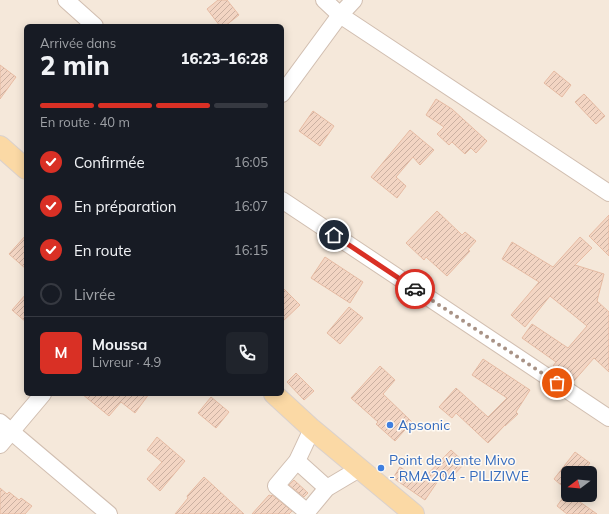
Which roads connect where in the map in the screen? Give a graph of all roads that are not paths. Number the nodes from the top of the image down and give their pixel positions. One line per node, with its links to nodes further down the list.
1 (66, 0): 5 (street)
2 (324, 0): 4 (street)
3 (354, 0): 4 (street)
4 (340, 15): 6 (street); 9 (street)
5 (93, 24)
6 (284, 91)
7 (0, 146): 8 (main road)
8 (24, 167)
9 (609, 193)
10 (284, 201): 13 (street)
11 (41, 396): 14 (street)
12 (276, 396): 15 (main road)
13 (609, 418)
14 (6, 427): 16 (street); 21 (street)
15 (312, 429): 17 (street); 18 (main road)
16 (0, 445)
17 (297, 461): 19 (street); 20 (street)
18 (359, 469): 19 (street); 22 (main road)
19 (327, 488): 20 (street)
20 (298, 510)
21 (110, 514)
22 (414, 514)

